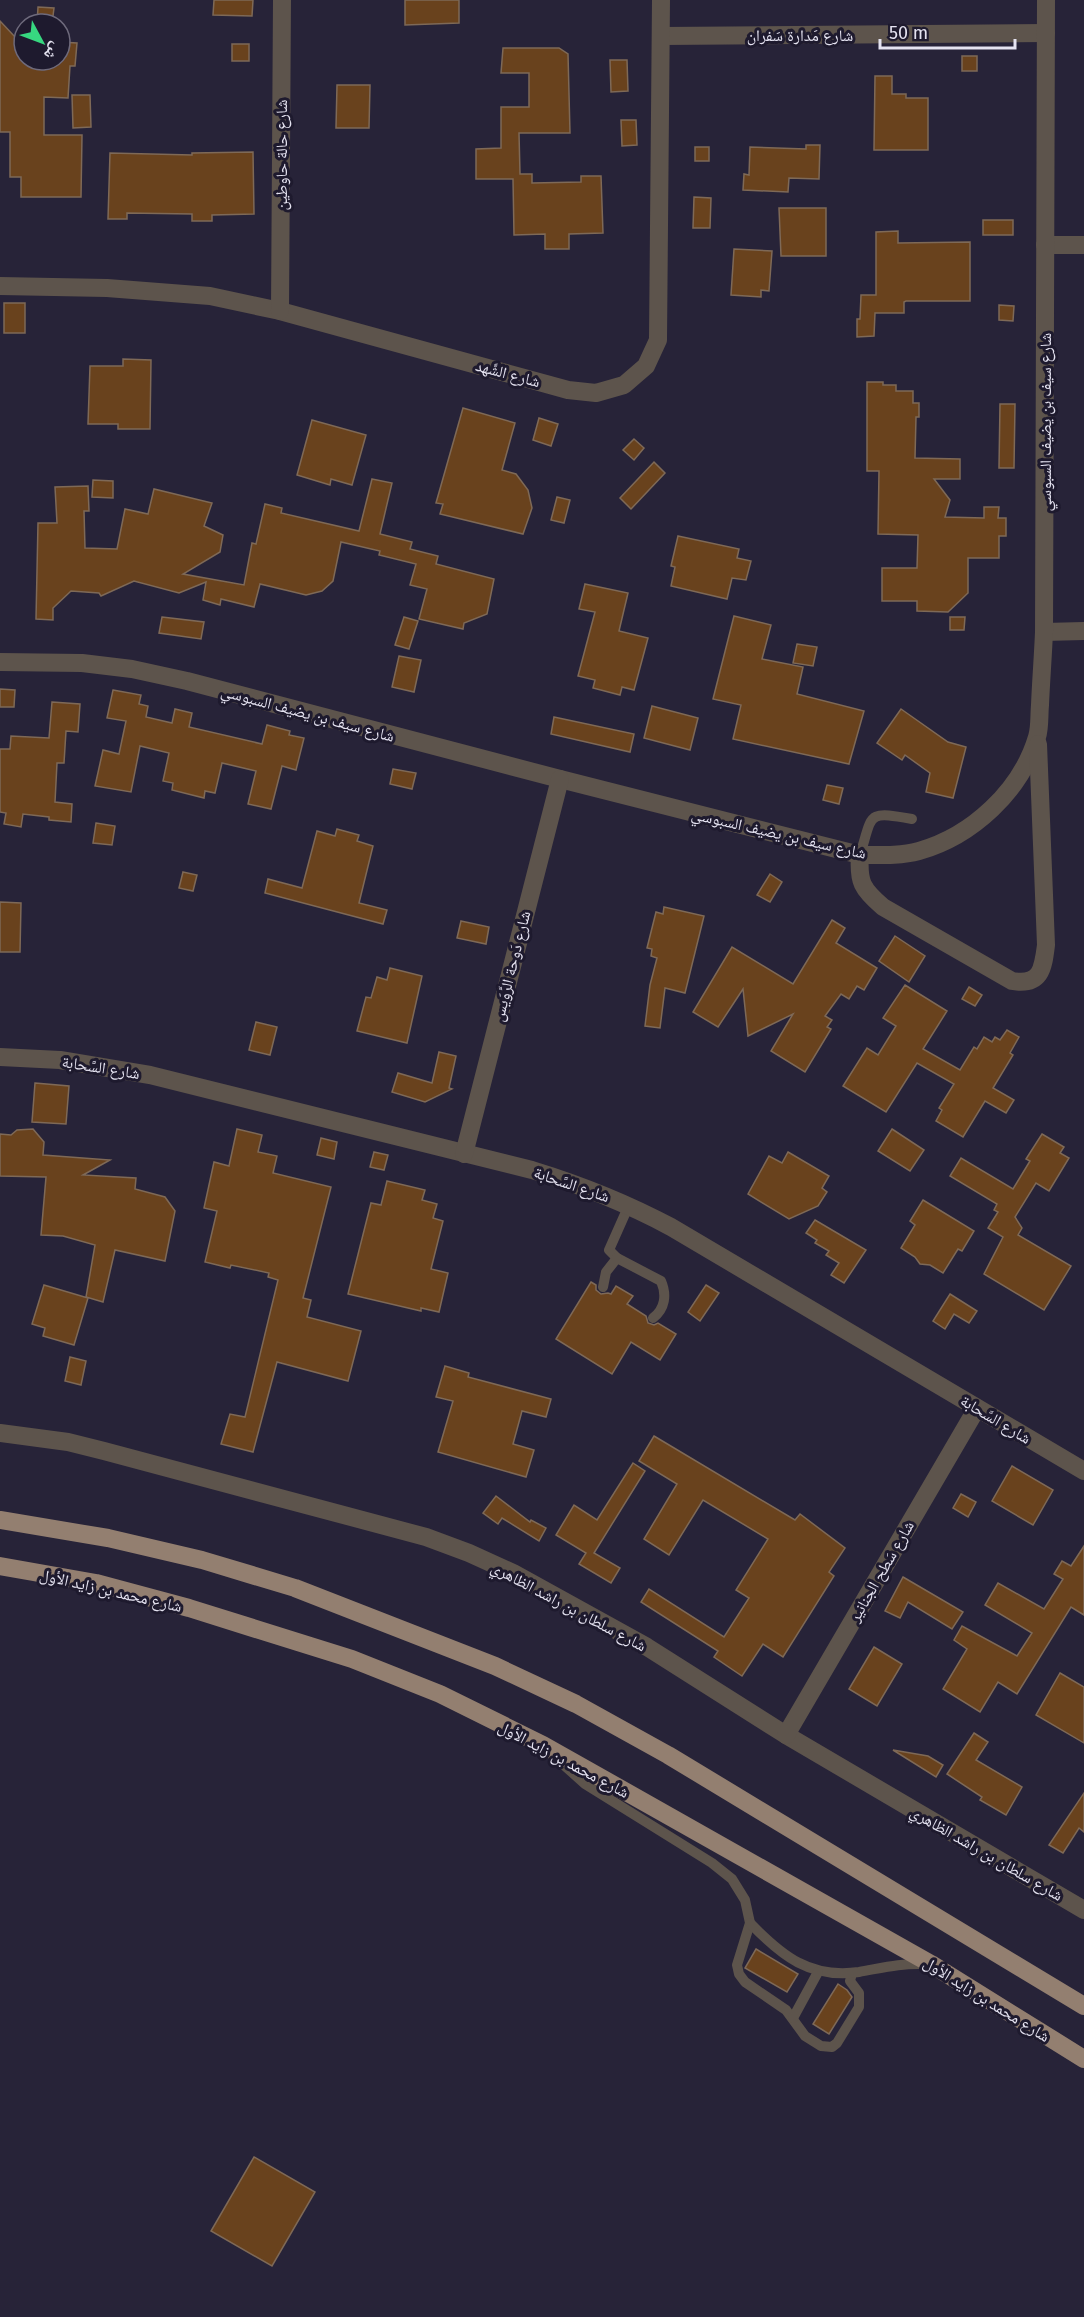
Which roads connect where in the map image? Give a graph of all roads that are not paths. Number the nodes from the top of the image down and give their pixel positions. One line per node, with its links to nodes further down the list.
1 (282, 0): 9 (street, شارع حالة حاوطين)
2 (662, 0): 5 (street, شارع الشَّهد)
3 (1046, 0): 4 (street, شارع سيف بن يضيف السبوسي)
4 (1046, 33): 5 (street, شارع مَدارة سَفران); 6 (street, شارع سيف بن يضيف السبوسي)
5 (662, 36): 9 (street, شارع الشَّهد)
6 (1045, 245): 7 (street); 11 (street, شارع سيف بن يضيف السبوسي)
7 (1084, 245)
8 (0, 286): 9 (street, شارع الشَّهد)
9 (280, 311)
10 (1084, 631): 11 (street)
11 (1044, 632): 13 (street, شارع سيف بن يضيف السبوسي)
12 (0, 662): 14 (street, شارع سيف بن يضيف السبوسي)
13 (1038, 736): 16 (street, شارع سيف بن يضيف السبوسي); 16 (street)
14 (560, 779): 16 (street, شارع سيف بن يضيف السبوسي); 18 (street, شارع دَوحة الرِّوَيس)
15 (912, 819): 16 (lane)
16 (860, 855)
17 (0, 1057): 18 (street, شارع السَّحابة)
18 (464, 1154): 19 (street, شارع السَّحابة)
19 (629, 1205): 20 (lane); 23 (street, شارع السَّحابة)
20 (617, 1258): 21 (lane); 22 (lane)
21 (603, 1287)
22 (653, 1318)
23 (977, 1408): 25 (street, شارع السَّحابة); 28 (street, شارع سَطح الجنانير)
24 (0, 1433): 28 (street, شارع سلطان بن راشد الظاهري)
25 (1084, 1471)
26 (0, 1520): 35 (main road)
27 (0, 1566): 29 (main road, شارع محمد بن زايد الأول)
28 (786, 1735): 30 (street, شارع سلطان بن راشد الظاهري)
29 (543, 1745): 31 (lane); 32 (main road, شارع محمد بن زايد الأول)
30 (1084, 1910)
31 (750, 1923): 33 (lane); 36 (lane)
32 (930, 1964): 34 (lane); 37 (main road, شارع محمد بن زايد الأول)
33 (818, 1972): 34 (lane); 36 (lane)
34 (852, 1973): 36 (lane)
35 (1084, 2006)
36 (793, 2018)
37 (1084, 2059)

